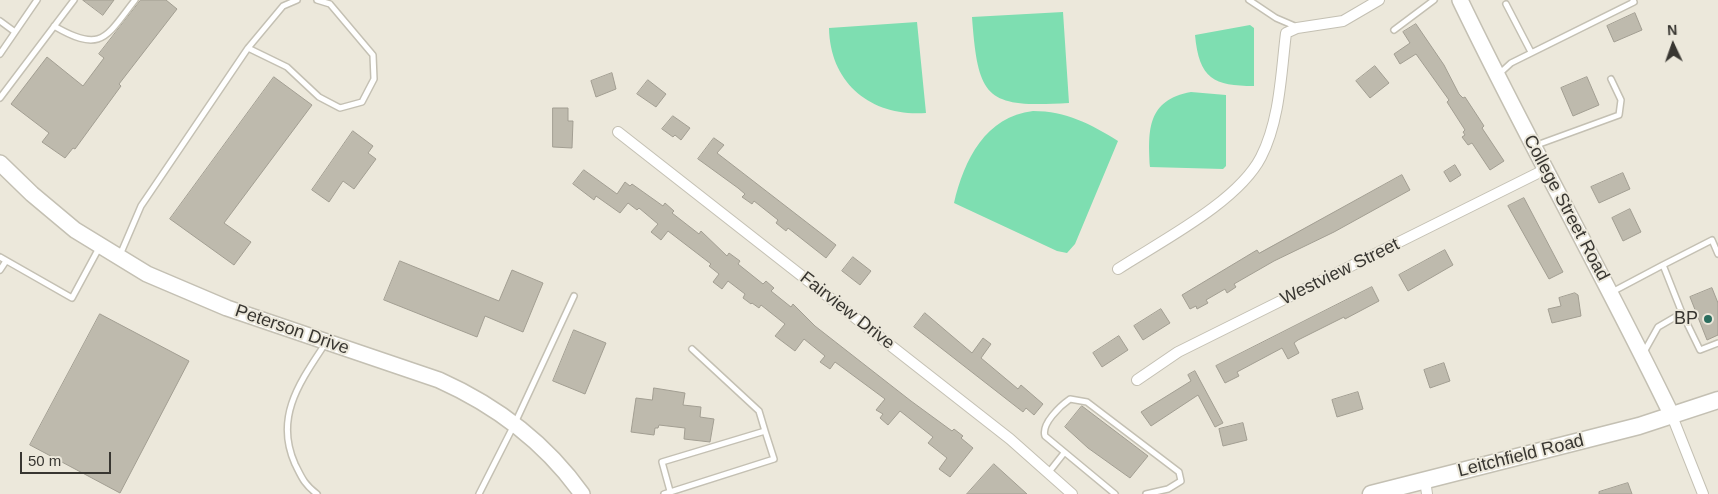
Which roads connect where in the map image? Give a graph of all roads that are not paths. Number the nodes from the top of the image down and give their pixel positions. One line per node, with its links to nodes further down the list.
1 (37, 0): 16 (lane)
2 (74, 0): 13 (lane)
3 (135, 0): 13 (lane)
4 (297, 0): 17 (lane)
5 (317, 0): 17 (lane)
6 (1250, 0): 14 (lane)
7 (1379, 0): 14 (street)
8 (1434, 0): 15 (lane)
9 (1460, 0): 20 (street, College Street Road)
10 (1633, 0): 18 (lane)
11 (1506, 4): 18 (lane)
12 (0, 21): 16 (lane)
13 (54, 26): 22 (lane)
14 (1297, 28): 33 (street)
15 (1394, 30)
16 (15, 32): 19 (lane)
17 (248, 48): 30 (lane)
18 (1531, 52): 20 (lane)
19 (0, 54)
20 (1496, 76): 24 (street, College Street Road)
21 (1611, 79): 24 (lane)
22 (0, 98)
23 (618, 132): 48 (street, Fairview Drive)
24 (1534, 146): 26 (street, College Street Road)
25 (1, 165): 27 (street, Peterson Drive)
26 (1546, 169): 35 (street, College Street Road); 42 (street, Westview Street)
27 (100, 246): 30 (street, Peterson Drive); 31 (lane)
28 (1718, 254): 32 (lane)
29 (0, 257): 31 (lane)
30 (119, 258): 38 (street, Peterson Drive)
31 (6, 260): 34 (lane)
32 (1663, 265): 35 (lane); 37 (lane)
33 (1118, 268)
34 (0, 270)
35 (1611, 292): 41 (street, College Street Road)
36 (574, 296): 45 (lane)
37 (1682, 313): 39 (lane); 41 (lane)
38 (327, 342): 45 (street, Peterson Drive); 51 (lane)
39 (1718, 343)
40 (692, 349): 46 (lane)
41 (1642, 355): 44 (street, College Street Road)
42 (1137, 380)
43 (1718, 400): 44 (main road, Leitchfield Road)
44 (1672, 416): 49 (main road, Leitchfield Road); 59 (street)
45 (515, 423): 52 (lane); 53 (street, Peterson Drive)
46 (765, 431): 50 (lane); 50 (lane)
47 (1064, 453): 48 (lane); 56 (lane); 57 (lane)
48 (1050, 472): 55 (street, Fairview Drive)
49 (1426, 487): 58 (main road, Leitchfield Road)
50 (670, 491): 54 (lane)
51 (317, 494)
52 (479, 494)
53 (582, 494)
54 (664, 494)
55 (1072, 494)
56 (1116, 494)
57 (1146, 494)
58 (1371, 494)
59 (1703, 494)

